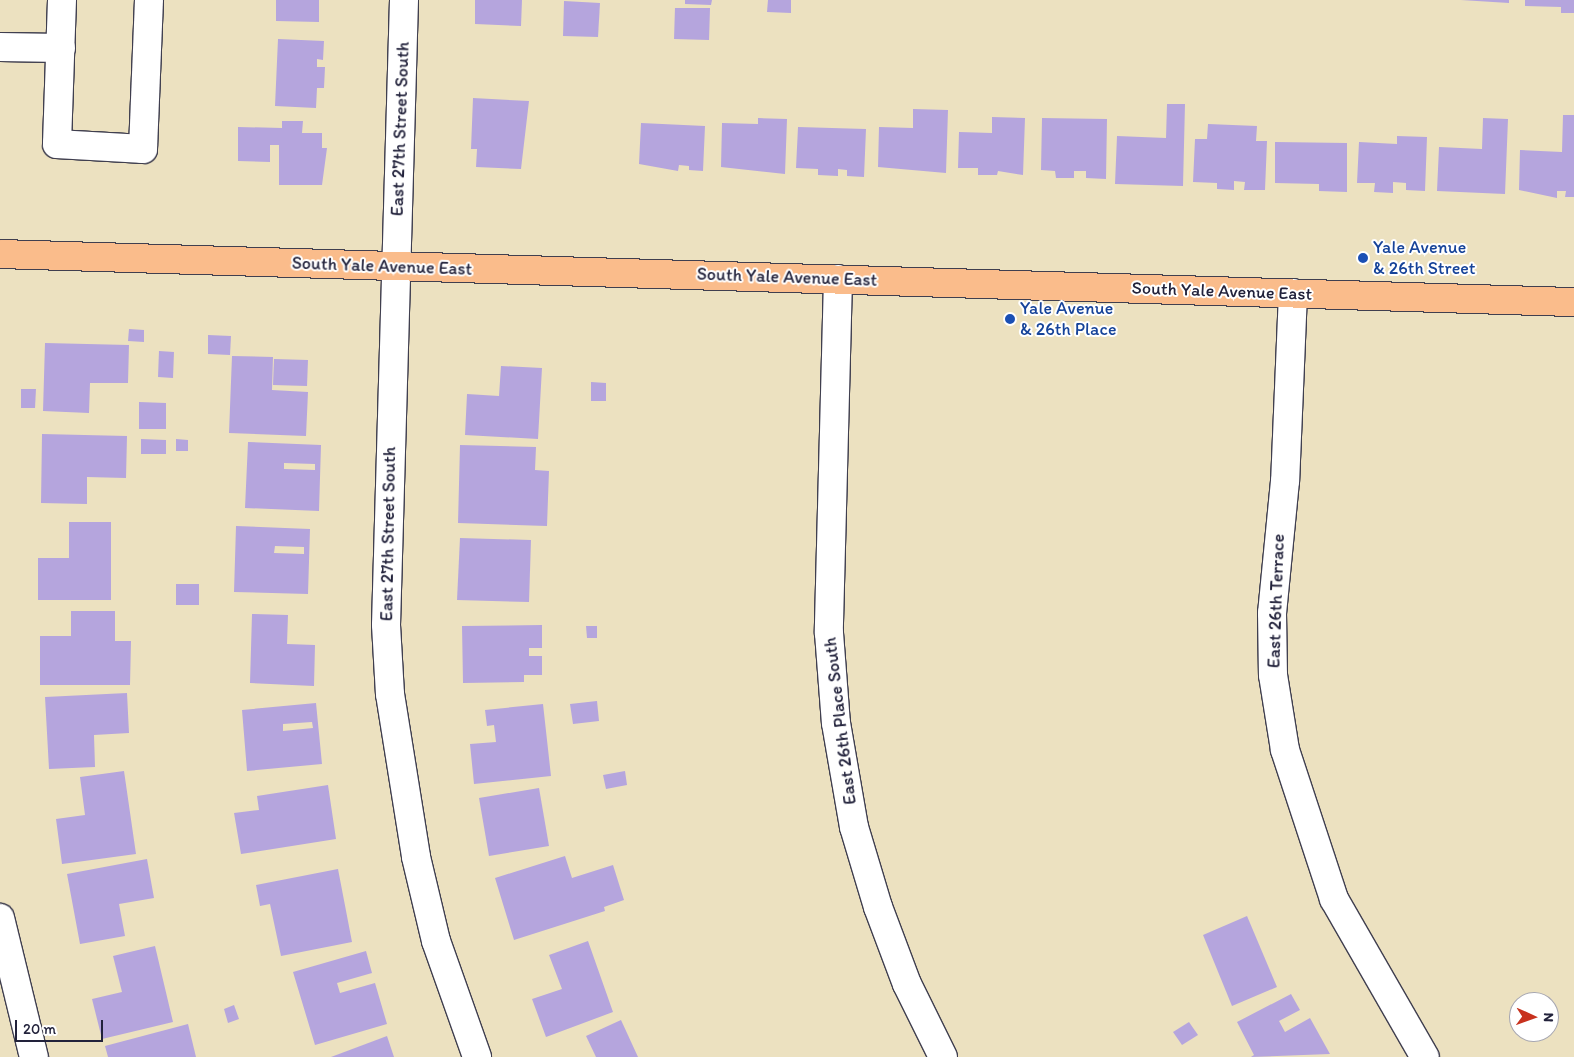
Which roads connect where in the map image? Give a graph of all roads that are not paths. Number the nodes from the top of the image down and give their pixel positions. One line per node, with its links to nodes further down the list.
1 (62, 0): 5 (street)
2 (149, 0): 5 (street)
3 (404, 0): 7 (street, East 27th Street South)
4 (0, 47): 5 (street)
5 (61, 48)
6 (0, 254): 7 (main road, South Yale Avenue East)
7 (394, 266): 8 (main road, South Yale Avenue East); 13 (street, East 27th Street South)
8 (838, 279): 9 (main road, South Yale Avenue East); 14 (street, East 26th Place South)
9 (1294, 293): 10 (main road, South Yale Avenue East); 15 (street, East 26th Terrace)
10 (1574, 302)
11 (0, 918): 12 (street)
12 (34, 1057)
13 (477, 1057)
14 (943, 1057)
15 (1425, 1057)

